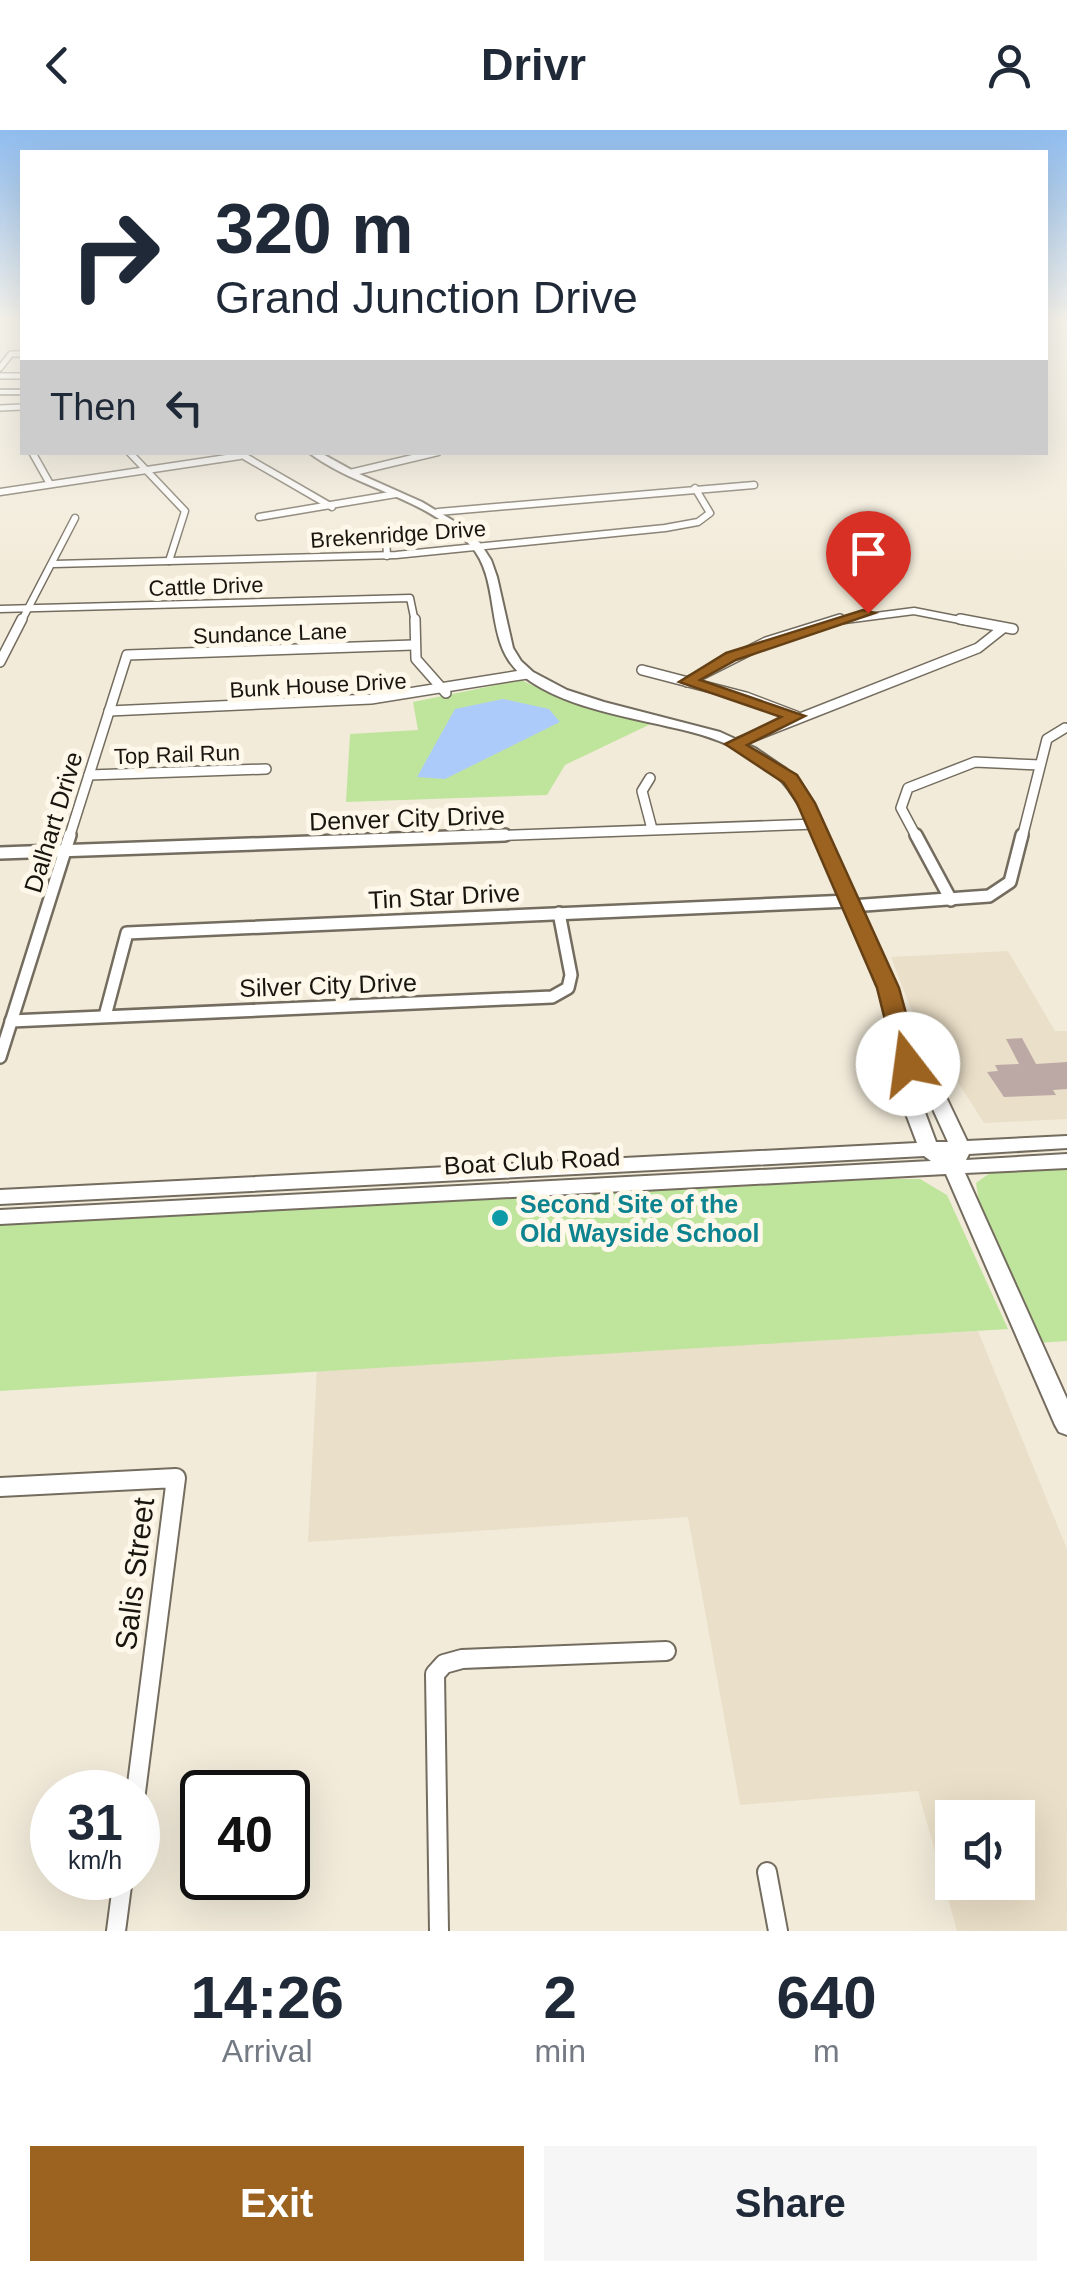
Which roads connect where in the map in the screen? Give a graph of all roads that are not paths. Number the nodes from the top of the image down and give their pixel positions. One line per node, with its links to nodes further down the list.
1 (34, 455): 11 (street)
2 (132, 455): 9 (street)
3 (232, 455): 9 (street)
4 (240, 455): 16 (street)
5 (317, 455): 10 (street)
6 (408, 455): 8 (street)
7 (426, 455): 8 (street)
8 (413, 458): 10 (street)
9 (144, 470): 11 (street); 23 (street)
10 (350, 473): 15 (street)
11 (50, 484): 14 (street)
12 (754, 485): 13 (street)
13 (695, 488): 17 (street); 21 (street, Brekenridge Drive)
14 (0, 492)
15 (396, 494): 16 (street); 17 (street)
16 (332, 507): 18 (street)
17 (438, 512): 21 (street)
18 (258, 517)
19 (75, 518): 24 (street)
20 (386, 537): 22 (street)
21 (479, 548): 22 (street, Brekenridge Drive); 33 (street)
22 (386, 556): 23 (street, Brekenridge Drive)
23 (169, 561): 24 (street, Brekenridge Drive)
24 (54, 564): 26 (street)
25 (0, 608): 26 (street, Cattle Drive)
26 (26, 608): 29 (street, Cattle Drive); 31 (street)
27 (1002, 629): 28 (street); 34 (street); 37 (street)
28 (1013, 629)
29 (414, 645): 30 (street, Sundance Lane); 35 (street)
30 (127, 655): 36 (street, Dalhart Drive)
31 (0, 662)
32 (642, 670): 34 (street)
33 (527, 674): 35 (street, Bunk House Drive); 39 (street)
34 (687, 682): 37 (street)
35 (446, 693): 36 (street, Bunk House Drive)
36 (109, 711): 42 (street, Dalhart Drive)
37 (796, 716): 39 (street)
38 (1065, 728): 40 (street)
39 (734, 744): 44 (street)
40 (1040, 765): 48 (street, Tin Star Drive); 48 (street)
41 (266, 769): 42 (street, Top Rail Run)
42 (89, 775): 46 (street, Dalhart Drive)
43 (650, 778): 45 (street)
44 (815, 824): 45 (street, Denver City Drive); 49 (street)
45 (652, 829): 46 (street, Denver City Drive)
46 (65, 850): 47 (street, Denver City Drive); 52 (street, Dalhart Drive)
47 (0, 853)
48 (951, 900): 49 (street, Tin Star Drive)
49 (850, 903): 50 (street, Tin Star Drive); 54 (street)
50 (560, 913): 51 (street, Tin Star Drive); 51 (street, Silver City Drive)
51 (105, 1016): 52 (street, Silver City Drive)
52 (12, 1021): 53 (street, Dalhart Drive)
53 (0, 1058)
54 (908, 1064): 56 (street); 57 (street)
55 (1067, 1142): 57 (street, Boat Club Road)
56 (929, 1150): 57 (street); 59 (street, Boat Club Road)
57 (957, 1158): 58 (street, Boat Club Road); 60 (street, Boat Club Road); 61 (street)
58 (1067, 1160)
59 (0, 1197)
60 (0, 1217)
61 (1067, 1425)
62 (0, 1487): 64 (street, Salis Street)
63 (666, 1651): 68 (street)
64 (139, 1770)
65 (767, 1872): 69 (street)
66 (121, 1900): 67 (street)
67 (116, 1931)
68 (439, 1931)
69 (778, 1931)

